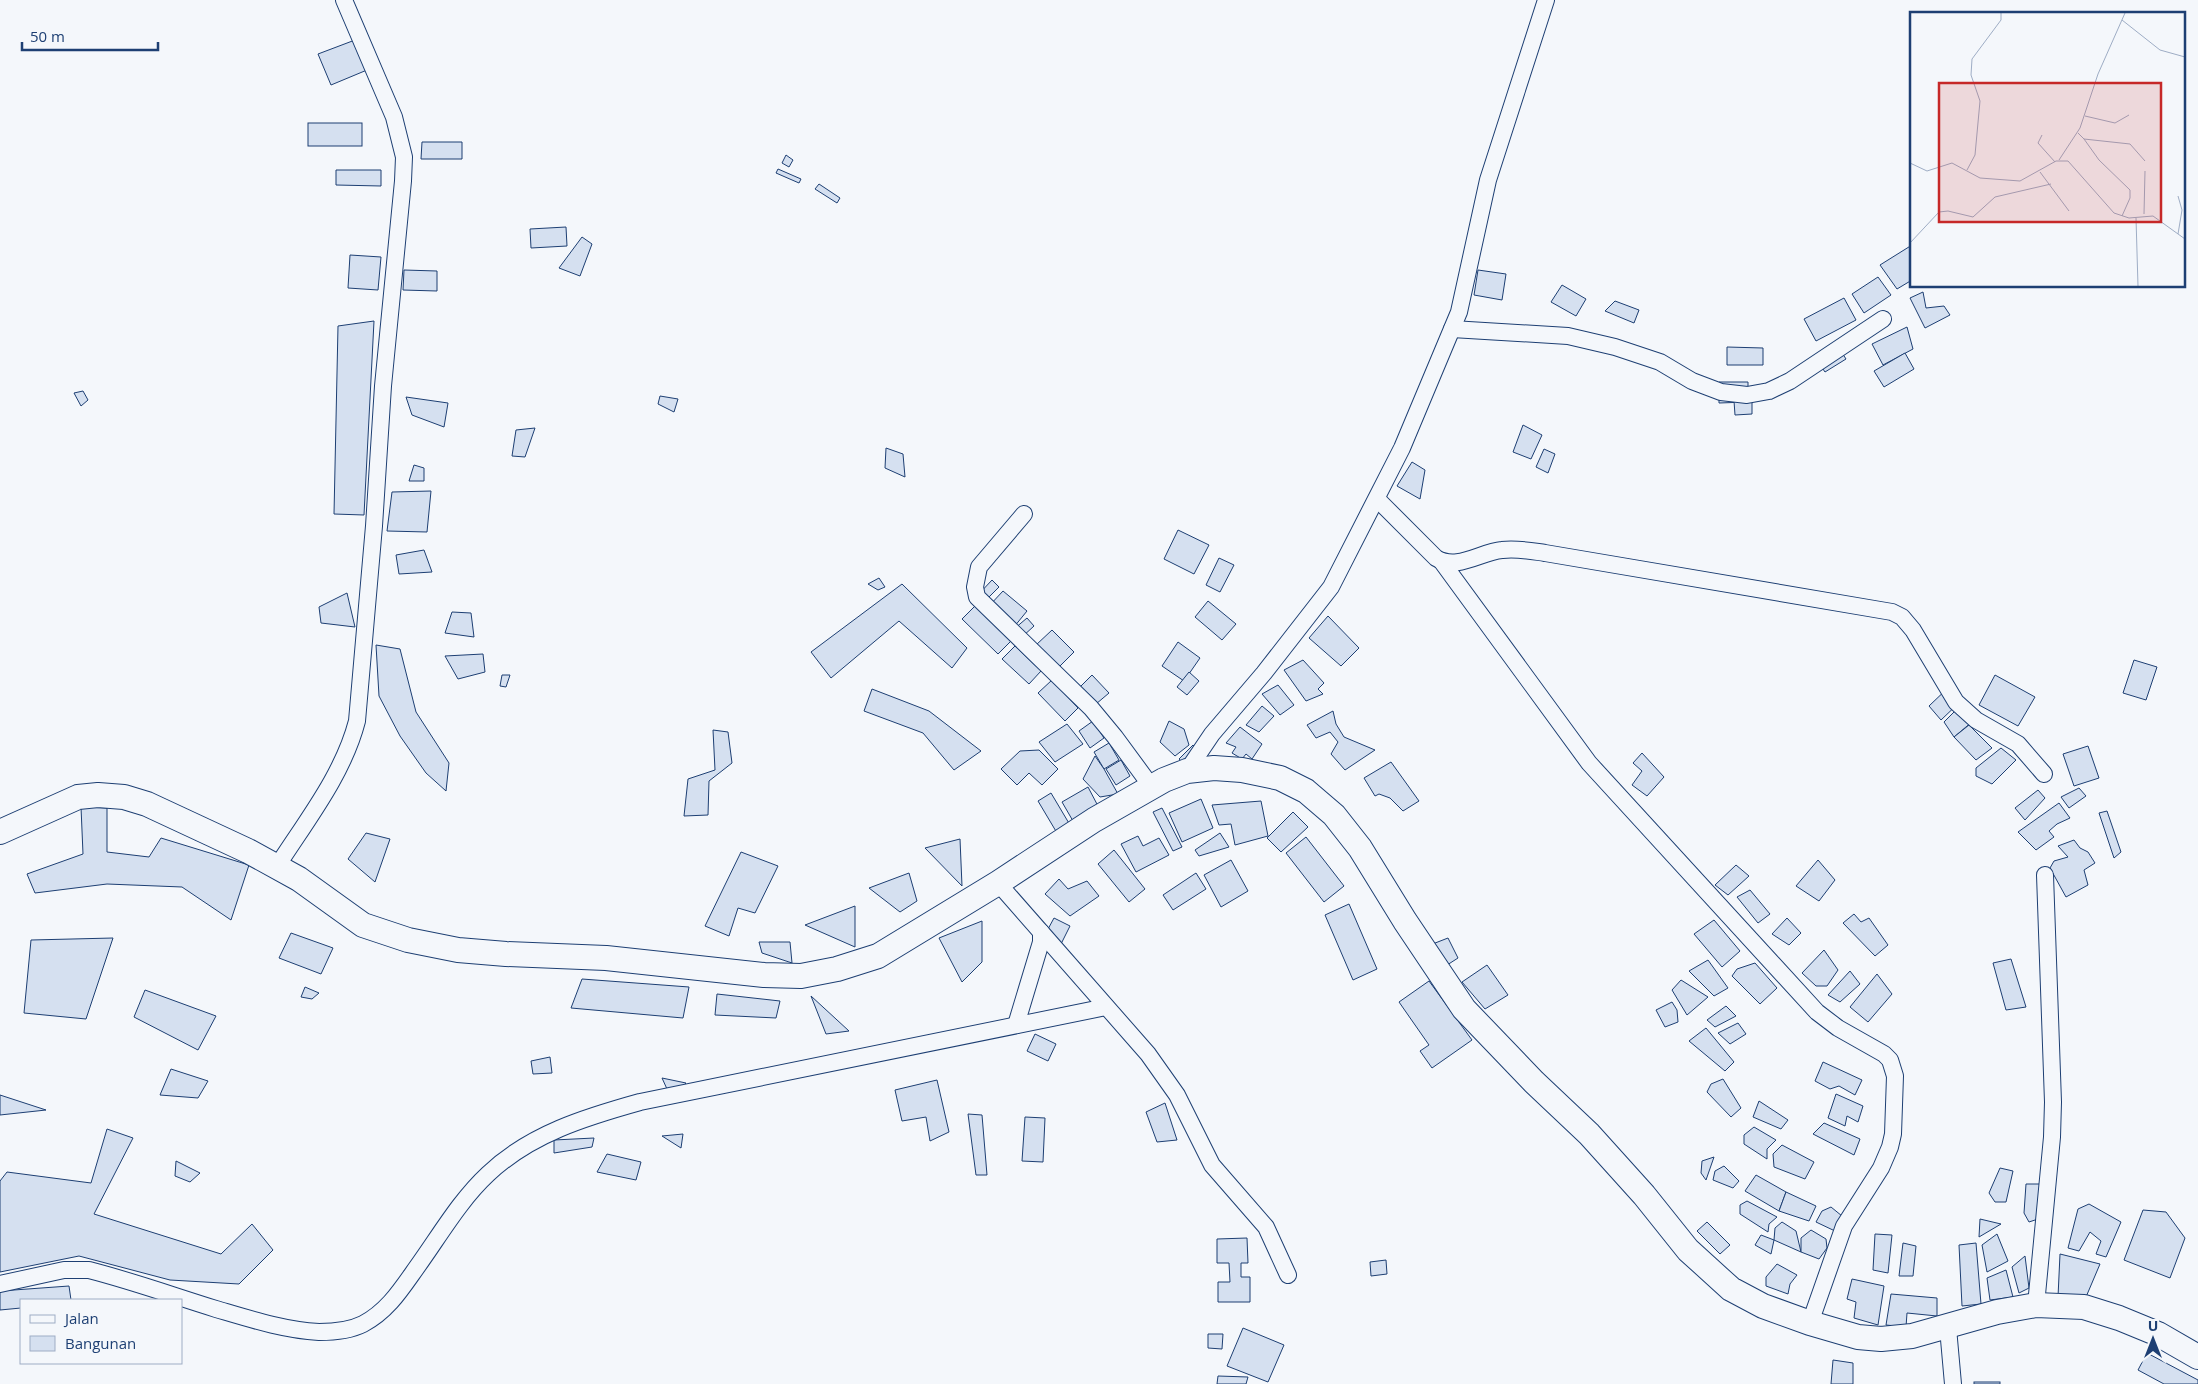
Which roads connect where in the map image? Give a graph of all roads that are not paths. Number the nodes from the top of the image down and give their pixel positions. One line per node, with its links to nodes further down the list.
1 (344, 0): 12 (street)
2 (1546, 0): 4 (street)
3 (1883, 319): 4 (street)
4 (1452, 329): 5 (street)
5 (1377, 499): 7 (street); 8 (street)
6 (1024, 514): 10 (street)
7 (1442, 562): 9 (street); 21 (street)
8 (1187, 771): 10 (main road); 21 (main road)
9 (2044, 774)
10 (1151, 786): 14 (main road)
11 (0, 832): 12 (main road)
12 (276, 868): 14 (main road)
13 (2045, 875): 20 (street)
14 (998, 883): 15 (street)
15 (1042, 932): 16 (street); 17 (street)
16 (1106, 1007): 17 (street); 18 (street)
17 (1016, 1025): 19 (street)
18 (1288, 1275)
19 (0, 1284)
20 (2036, 1306): 22 (main road); 23 (main road)
21 (1810, 1323): 22 (main road)
22 (1948, 1328): 24 (street)
23 (2198, 1357)
24 (1953, 1384)

